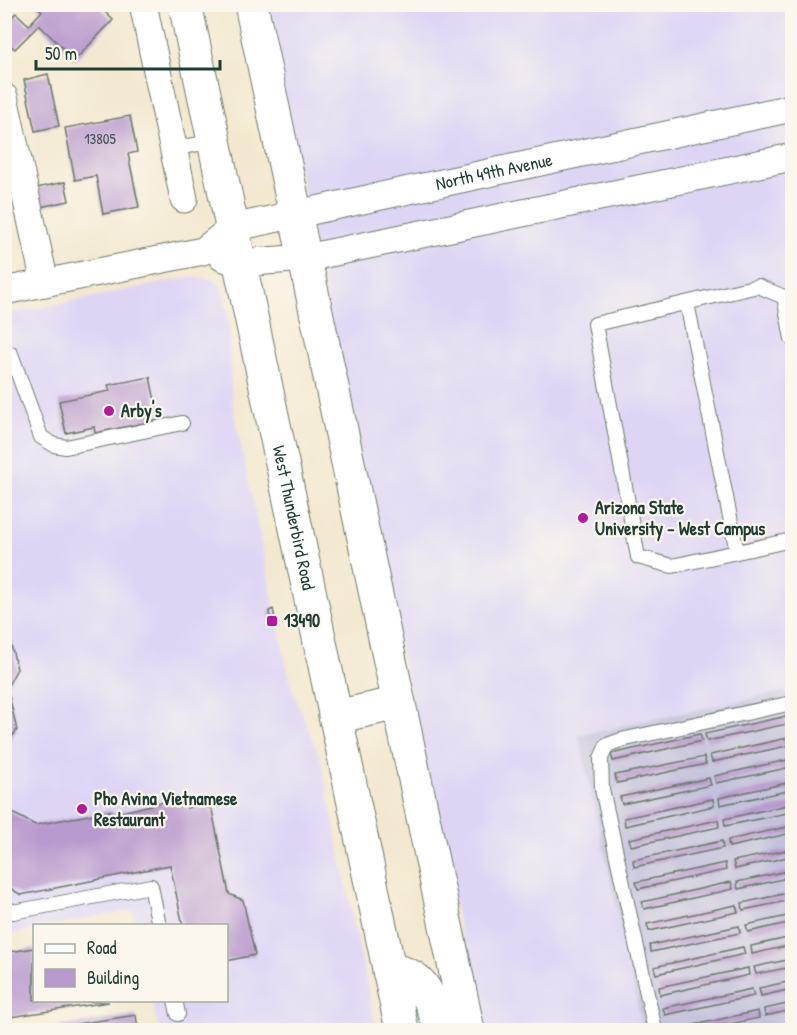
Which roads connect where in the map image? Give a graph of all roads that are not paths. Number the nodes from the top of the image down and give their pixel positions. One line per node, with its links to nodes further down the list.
1 (143, 4): 7 (street)
2 (184, 4): 6 (main road, West Thunderbird Road)
3 (251, 4): 10 (main road)
4 (4, 97): 15 (street)
5 (792, 108): 10 (street, North 49th Avenue)
6 (214, 141): 7 (lane); 11 (main road, West Thunderbird Road)
7 (173, 149): 9 (street)
8 (792, 157): 13 (street)
9 (184, 199)
10 (297, 214): 11 (street, North 49th Avenue); 13 (main road)
11 (232, 228): 12 (street, North 49th Avenue); 14 (main road, West Thunderbird Road)
12 (204, 251): 14 (street); 15 (street, North 49th Avenue)
13 (306, 258): 14 (street); 23 (main road)
14 (239, 263): 25 (main road, West Thunderbird Road)
15 (45, 283): 16 (street, North 49th Avenue)
16 (4, 291)
17 (687, 303): 18 (lane); 22 (lane); 22 (lane)
18 (792, 339)
19 (11, 354): 20 (lane)
20 (182, 423)
21 (792, 540): 22 (lane)
22 (737, 552)
23 (399, 703): 25 (main road); 31 (main road)
24 (792, 704): 32 (lane)
25 (335, 717): 28 (main road, West Thunderbird Road)
26 (4, 906): 27 (lane)
27 (159, 924)
28 (388, 971): 29 (main road, West Thunderbird Road); 30 (main road)
29 (402, 1030)
30 (441, 1030)
31 (468, 1030)
32 (655, 1030)

